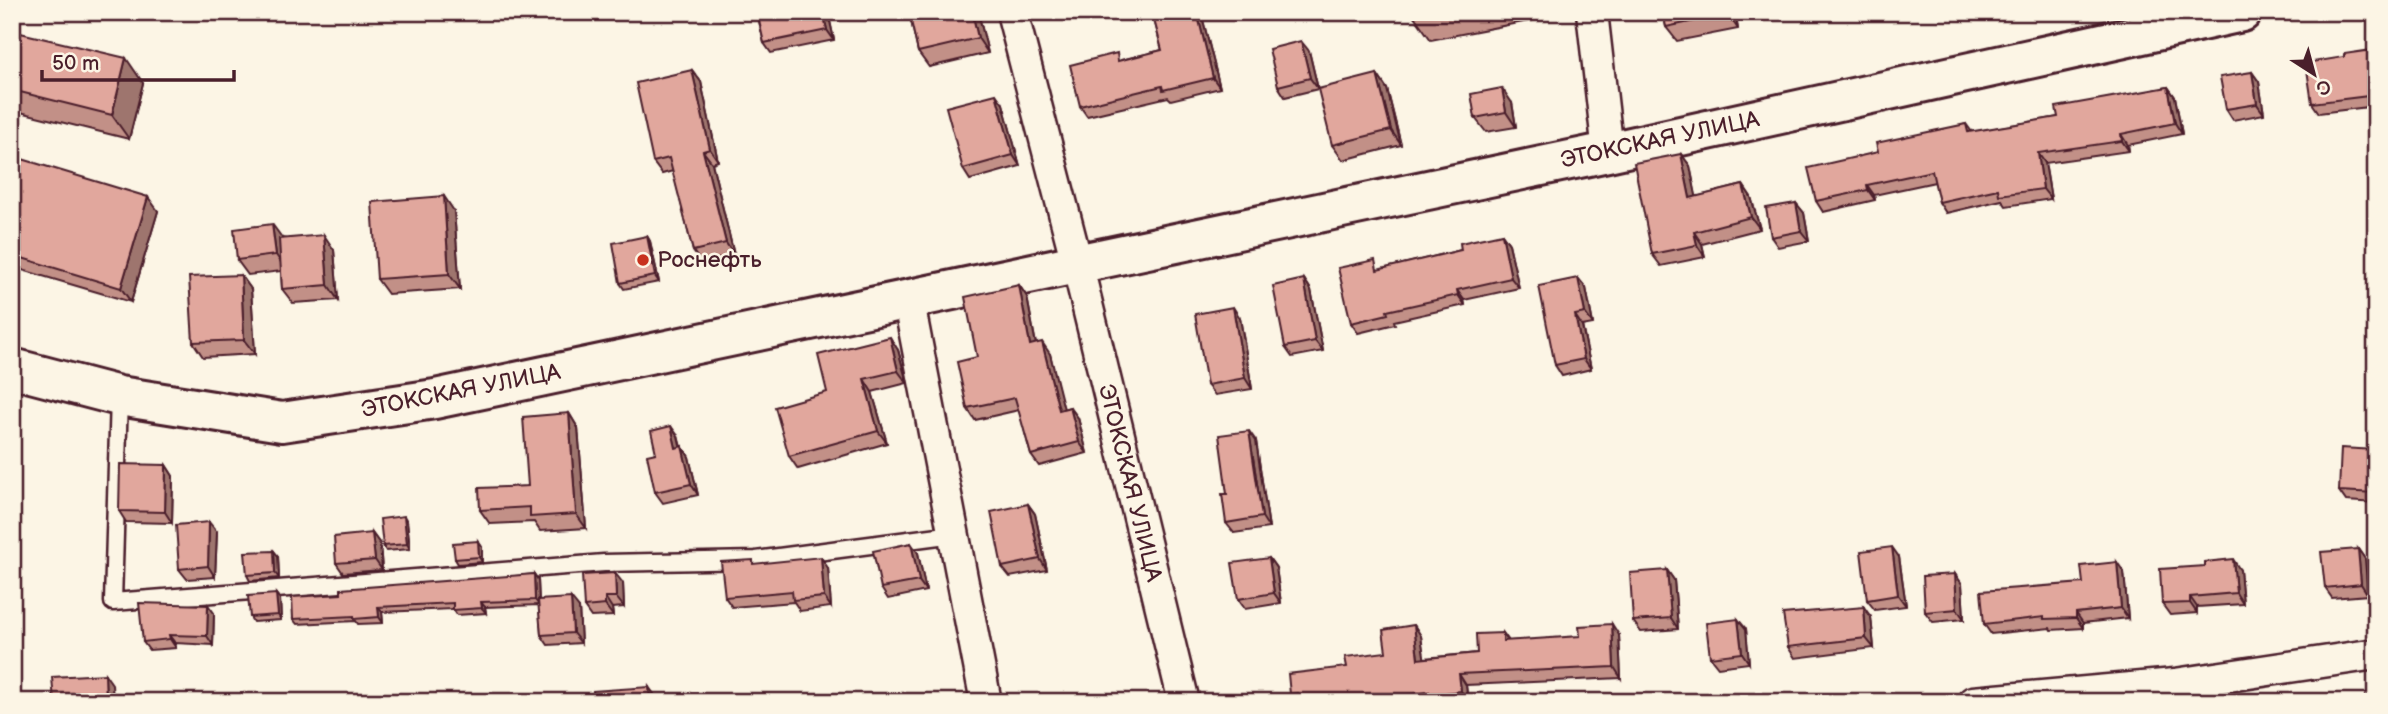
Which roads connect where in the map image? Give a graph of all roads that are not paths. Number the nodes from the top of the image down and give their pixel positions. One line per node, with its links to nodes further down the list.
1 (1012, 12): 5 (street)
2 (1592, 12): 4 (street)
3 (2242, 12): 4 (main road, ЭТОКСКАЯ УЛИЦА)
4 (1608, 152): 5 (main road, ЭТОКСКАЯ УЛИЦА)
5 (1076, 263): 6 (main road, ЭТОКСКАЯ УЛИЦА); 12 (street, ЭТОКСКАЯ УЛИЦА)
6 (908, 298): 8 (main road, ЭТОКСКАЯ УЛИЦА); 9 (street)
7 (12, 368): 8 (main road, ЭТОКСКАЯ УЛИЦА)
8 (119, 396): 9 (lane)
9 (954, 534): 11 (street)
10 (2376, 654): 13 (street)
11 (986, 702)
12 (1184, 702)
13 (1973, 702)

